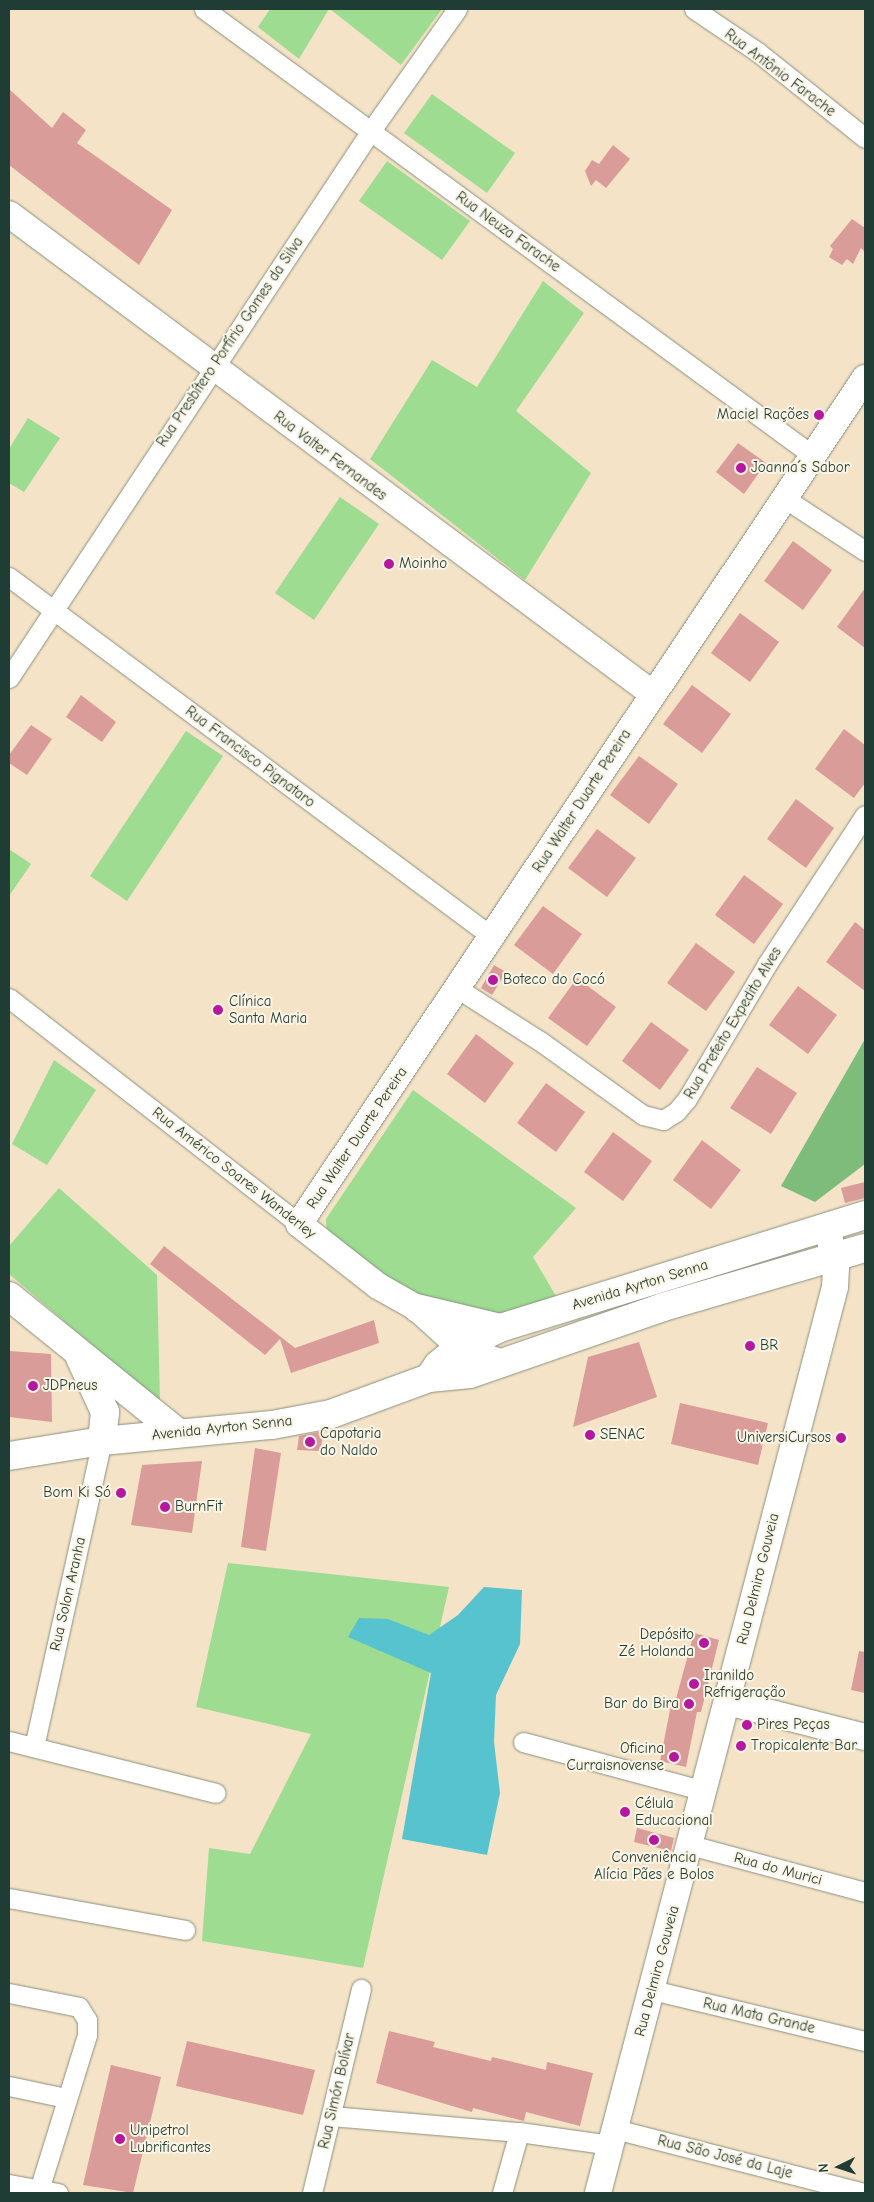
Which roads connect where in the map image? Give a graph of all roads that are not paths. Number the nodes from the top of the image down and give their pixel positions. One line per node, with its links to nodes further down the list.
1 (204, 9): 4 (street, Rua Neuza Farache)
2 (457, 9): 4 (street, Rua Presbítero Porfírio Gomes da Silva)
3 (694, 9): 5 (street, Rua Antônio Farache)
4 (370, 132): 7 (street, Rua Presbítero Porfírio Gomes da Silva); 9 (street, Rua Neuza Farache)
5 (865, 138)
6 (9, 214): 7 (main road, Rua Valter Fernandes)
7 (213, 367): 13 (street, Rua Presbítero Porfírio Gomes da Silva); 15 (main road, Rua Valter Fernandes)
8 (865, 378): 9 (main road, Rua Walter Duarte Pereira)
9 (812, 455): 10 (main road, Rua Walter Duarte Pereira)
10 (784, 498): 11 (street); 15 (main road, Rua Walter Duarte Pereira)
11 (865, 551)
12 (9, 577): 13 (street, Rua Francisco Pignataro)
13 (53, 611): 14 (street, Rua Presbítero Porfírio Gomes da Silva); 17 (street, Rua Francisco Pignataro)
14 (9, 678)
15 (653, 694): 17 (main road, Rua Walter Duarte Pereira)
16 (865, 815): 18 (street, Rua Prefeito Expedito Alves)
17 (491, 936): 18 (main road, Rua Walter Duarte Pereira)
18 (458, 988): 21 (main road, Rua Walter Duarte Pereira)
19 (9, 998): 21 (street, Rua Américo Soares Wanderley)
20 (865, 1215): 22 (main road, Avenida Ayrton Senna)
21 (299, 1224): 26 (main road, Rua Américo Soares Wanderley)
22 (827, 1227): 24 (main road, Rua Delmiro Gouveia); 27 (main road, Avenida Ayrton Senna)
23 (865, 1248): 24 (main road, Avenida Ayrton Senna)
24 (824, 1261): 30 (main road, Avenida Ayrton Senna); 35 (main road, Rua Delmiro Gouveia)
25 (9, 1296): 29 (main road)
26 (417, 1308): 27 (main road); 28 (main road, Rua Américo Soares Wanderley)
27 (500, 1328): 28 (main road, Avenida Ayrton Senna)
28 (460, 1347): 30 (main road, Rua Américo Soares Wanderley); 31 (main road, Avenida Ayrton Senna)
29 (77, 1352): 32 (main road); 33 (main road)
30 (499, 1362): 31 (main road, Avenida Ayrton Senna)
31 (436, 1378): 32 (main road, Avenida Ayrton Senna)
32 (177, 1432): 33 (main road, Avenida Ayrton Senna)
33 (102, 1441): 34 (main road, Avenida Ayrton Senna); 39 (street, Rua Solon Aranha)
34 (9, 1456)
35 (728, 1702): 36 (main road); 40 (main road, Rua Delmiro Gouveia)
36 (865, 1737)
37 (9, 1741): 39 (street)
38 (523, 1742): 40 (street)
39 (34, 1747): 41 (street)
40 (704, 1791): 42 (main road, Rua Delmiro Gouveia)
41 (216, 1793)
42 (690, 1845): 43 (street, Rua do Murici); 47 (main road, Rua Delmiro Gouveia)
43 (865, 1892)
44 (9, 1898): 45 (street)
45 (185, 1930)
46 (361, 1989): 52 (street, Rua Simón Bolívar)
47 (652, 1990): 49 (street, Rua Mata Grande); 54 (main road, Rua Delmiro Gouveia)
48 (9, 1993): 51 (street)
49 (865, 2041)
50 (9, 2086): 51 (street)
51 (66, 2098): 56 (street)
52 (331, 2116): 53 (street, Rua São José da Laje); 58 (street, Rua Simón Bolívar)
53 (519, 2132): 54 (street, Rua São José da Laje); 59 (street)
54 (613, 2137): 60 (main road, Rua Delmiro Gouveia); 61 (street, Rua São José da Laje)
55 (9, 2184): 56 (street)
56 (39, 2190): 57 (street)
57 (58, 2193)
58 (312, 2193)
59 (502, 2193)
60 (598, 2193)
61 (865, 2193)

